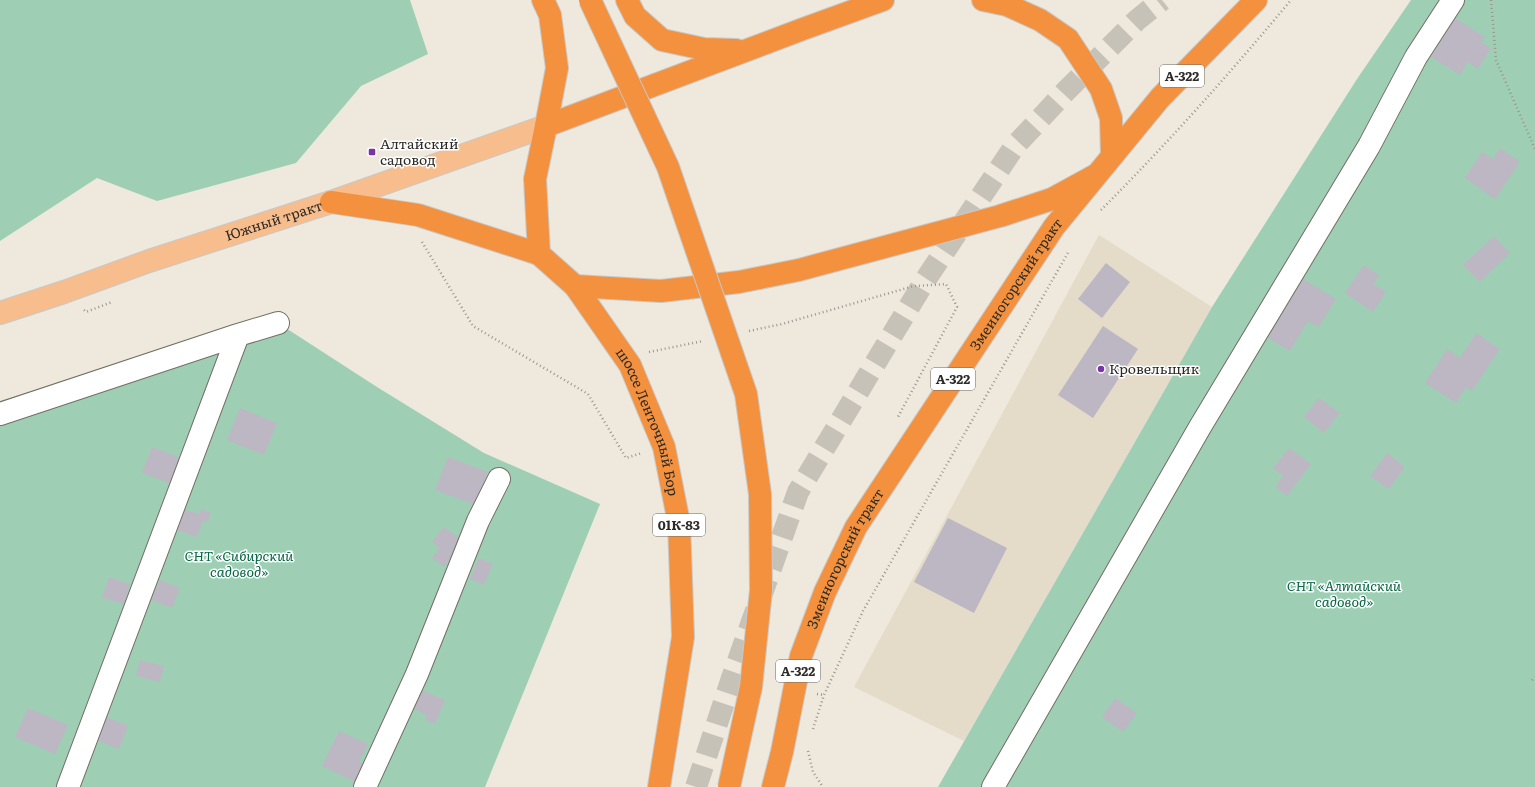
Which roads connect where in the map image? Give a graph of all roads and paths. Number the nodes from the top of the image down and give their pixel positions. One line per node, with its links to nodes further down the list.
1 (543, 0): 11 (highway)
2 (590, 0): 32 (highway, bridge)
3 (627, 0): 10 (highway)
4 (883, 0): 10 (highway)
5 (983, 0): 13 (highway)
6 (1256, 0): 13 (highway, Змеиногорский тракт / А-322)
7 (1292, 0): 16 (path)
8 (1453, 0): 35 (lane)
9 (1491, 0): 12 (path)
10 (747, 50): 11 (highway)
11 (546, 126): 15 (main road, Южный тракт); 18 (highway)
12 (1535, 149)
13 (1112, 156): 14 (highway, Змеиногорский тракт / А-322)
14 (1096, 175): 19 (highway); 33 (highway, Змеиногорский тракт / А-322)
15 (331, 202): 18 (highway); 20 (main road, Южный тракт)
16 (1096, 215)
17 (1072, 245): 27 (path)
18 (539, 254): 19 (highway, шоссе Ленточный Бор)
19 (575, 286): 31 (highway, шоссе Ленточный Бор / 01К-83)
20 (0, 313)
21 (278, 323): 22 (lane)
22 (238, 335): 23 (lane); 29 (lane)
23 (0, 414)
24 (499, 479): 30 (lane)
25 (1535, 677): 26 (path)
26 (1532, 680)
27 (812, 731)
28 (809, 746): 34 (path)
29 (68, 787)
30 (365, 787)
31 (659, 787)
32 (729, 787)
33 (773, 787)
34 (823, 787)
35 (993, 787)

